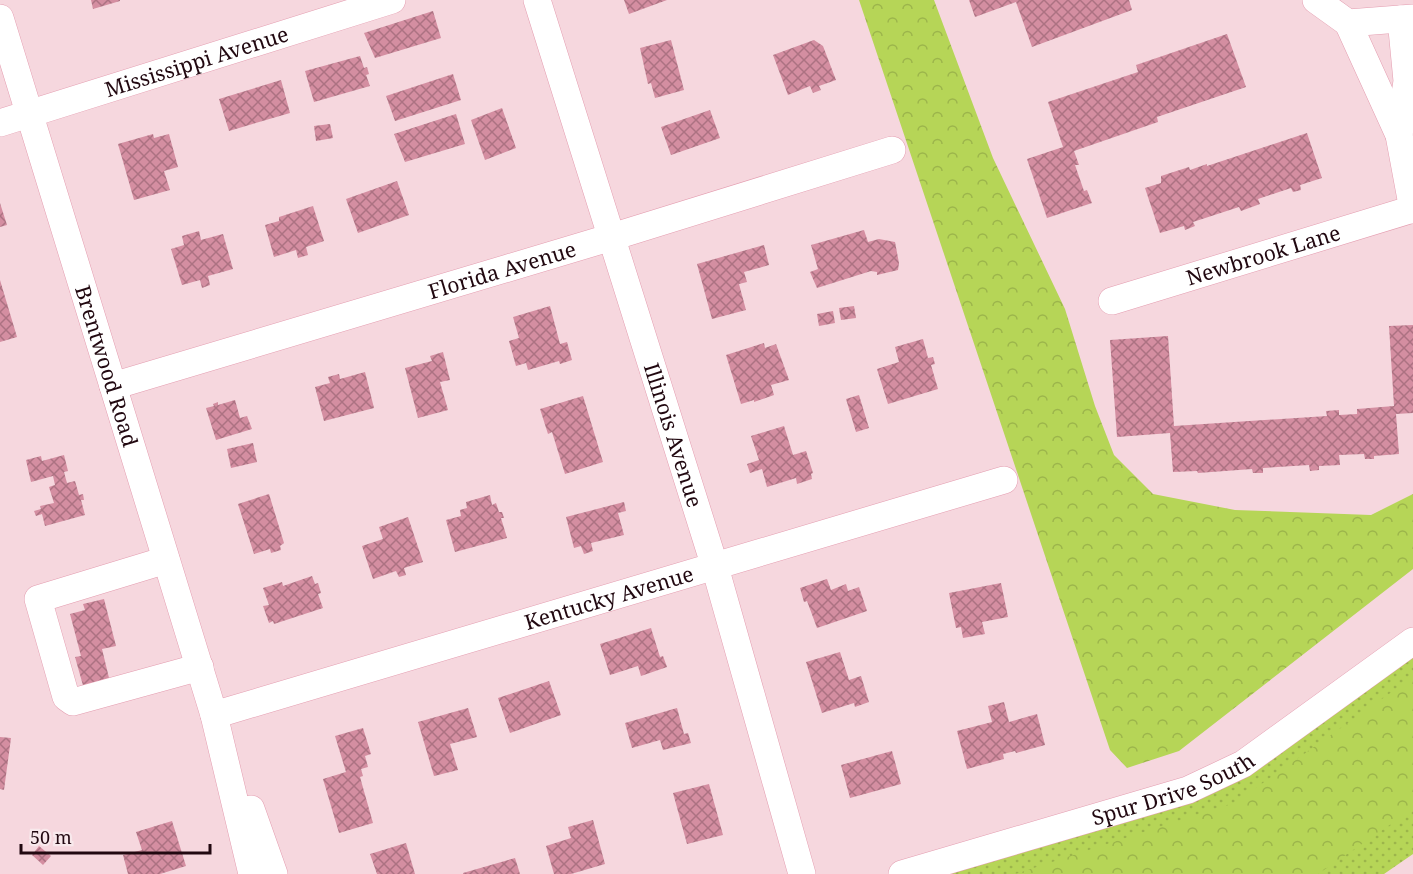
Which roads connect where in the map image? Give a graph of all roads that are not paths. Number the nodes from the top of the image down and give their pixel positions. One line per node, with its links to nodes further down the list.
1 (392, 0): 7 (street, Mississippi Avenue)
2 (537, 0): 12 (street, Illinois Avenue)
3 (1316, 0): 6 (street)
4 (0, 18): 7 (street, Brentwood Road)
5 (1407, 19): 6 (street); 9 (street)
6 (1348, 23): 9 (street, Newbrook Lane)
7 (29, 114): 8 (street, Mississippi Avenue); 14 (street, Brentwood Road)
8 (0, 123)
9 (1399, 135): 11 (street, Newbrook Lane)
10 (892, 150): 12 (street, Florida Avenue)
11 (1413, 209): 13 (street, Newbrook Lane)
12 (612, 237): 14 (street, Florida Avenue); 17 (street, Illinois Avenue)
13 (1112, 301)
14 (113, 386): 16 (street, Brentwood Road)
15 (1004, 480): 17 (street, Kentucky Avenue)
16 (166, 560): 19 (street, Brentwood Road); 19 (street)
17 (715, 567): 20 (street, Kentucky Avenue); 23 (street, Illinois Avenue)
18 (1413, 641): 24 (street, Spur Drive South)
19 (200, 667): 20 (street, Brentwood Road)
20 (214, 715): 21 (street, Brentwood Road); 22 (street, Brentwood Road)
21 (252, 874)
22 (274, 874)
23 (802, 874)
24 (902, 874)

